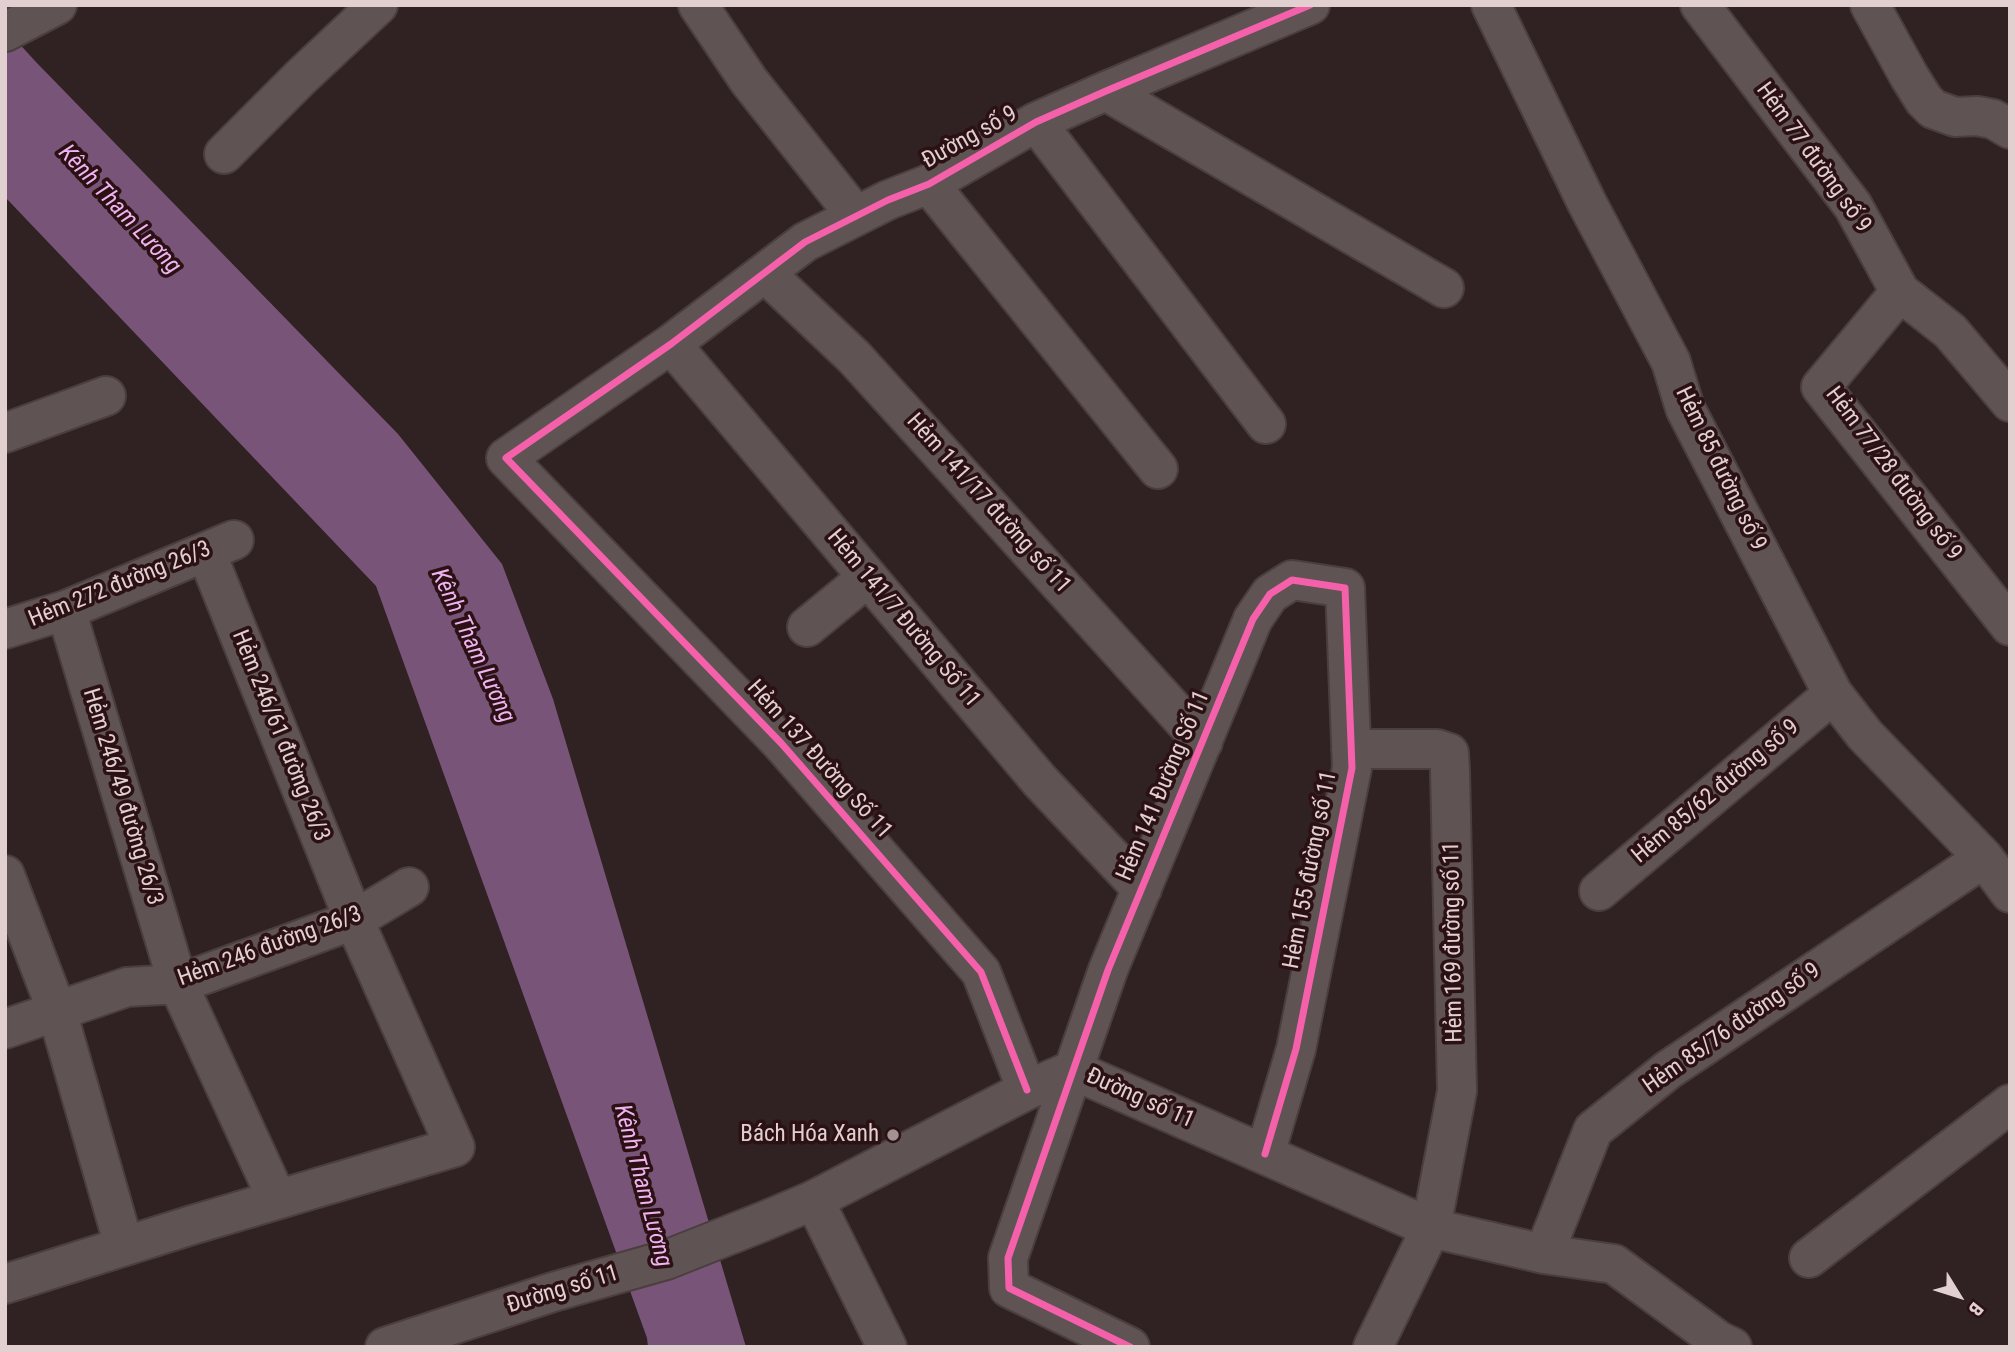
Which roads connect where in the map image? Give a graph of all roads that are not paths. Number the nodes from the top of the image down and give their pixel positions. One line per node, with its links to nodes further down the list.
1 (378, 5): 12 (street)
2 (698, 5): 14 (street)
3 (1310, 5): 9 (street, Đường số 9)
4 (1491, 5): 32 (street, Hẻm 85 đường số 9)
5 (1700, 5): 17 (street, Hẻm 77 đường số 9)
6 (1870, 5): 11 (street)
7 (53, 8): 8 (street)
8 (5, 32)
9 (1106, 91): 10 (street, Đường số 9); 16 (street)
10 (1036, 122): 13 (street, Đường số 9); 21 (street)
11 (2010, 129)
12 (224, 154)
13 (929, 184): 14 (street, Đường số 9); 24 (street)
14 (856, 216): 15 (street, Đường số 9)
15 (765, 273): 18 (street, Đường số 9); 33 (street, Hẻm 141/17 đường số 11)
16 (1444, 288)
17 (1900, 292): 20 (street, Hẻm 77 đường số 9); 29 (street, Hẻm 77/28 đường số 9)
18 (671, 344): 23 (street, Đường số 9); 26 (street, Hẻm 141/7 Đường Số 11)
19 (106, 396): 22 (street)
20 (2010, 402)
21 (1266, 424)
22 (5, 433)
23 (506, 458): 46 (street, Hẻm 137 Đường Số 11)
24 (1158, 469)
25 (220, 546): 28 (street, Hẻm 272 đường 26/3); 41 (street, Hẻm 246/61 đường 26/3)
26 (868, 577): 30 (street); 38 (street, Hẻm 141/7 Đường Số 11)
27 (1345, 588): 33 (street, Hẻm 141 Đường Số 11); 34 (street, Hẻm 155 đường số 11)
28 (66, 610): 31 (street, Hẻm 272 đường 26/3); 42 (street, Hẻm 246/49 đường 26/3)
29 (2010, 626)
30 (807, 627)
31 (5, 629)
32 (1832, 694): 35 (street, Hẻm 85 đường số 9); 39 (street, Hẻm 85/62 đường số 9)
33 (1203, 742): 38 (street, Hẻm 141 Đường Số 11)
34 (1351, 749): 48 (street, Hẻm 155 đường số 11); 51 (street, Hẻm 169 đường số 11)
35 (1984, 858): 40 (street, Hẻm 85 đường số 9); 53 (street, Hẻm 85/76 đường số 9)
36 (5, 875): 43 (street)
37 (409, 887): 41 (street, Hẻm 246 đường 26/3)
38 (1142, 889): 45 (street, Hẻm 141 Đường Số 11)
39 (1599, 891)
40 (2010, 892)
41 (354, 920): 42 (street, Hẻm 246 đường 26/3); 49 (street, Hẻm 246/61 đường 26/3)
42 (178, 984): 43 (street, Hẻm 246 đường 26/3); 49 (street, Hẻm 246/49 đường 26/3)
43 (57, 1011): 44 (street, Hẻm 246 đường 26/3); 52 (street)
44 (5, 1029)
45 (1073, 1070): 46 (street, Đường số 11); 48 (street, Đường số 11); 58 (street, Hẻm 141 Đường Số 11)
46 (1027, 1090): 50 (street, Đường số 11)
47 (2010, 1104): 54 (street)
48 (1265, 1154): 51 (street, Đường số 11)
49 (277, 1199): 52 (street)
50 (814, 1200): 56 (street, Đường số 11); 57 (street)
51 (1432, 1228): 53 (street, Đường số 11); 59 (street)
52 (124, 1246): 55 (street)
53 (1544, 1254): 60 (street, Đường số 11)
54 (1810, 1258)
55 (5, 1284)
56 (385, 1347)
57 (887, 1347)
58 (1130, 1347)
59 (1373, 1347)
60 (1732, 1347)

